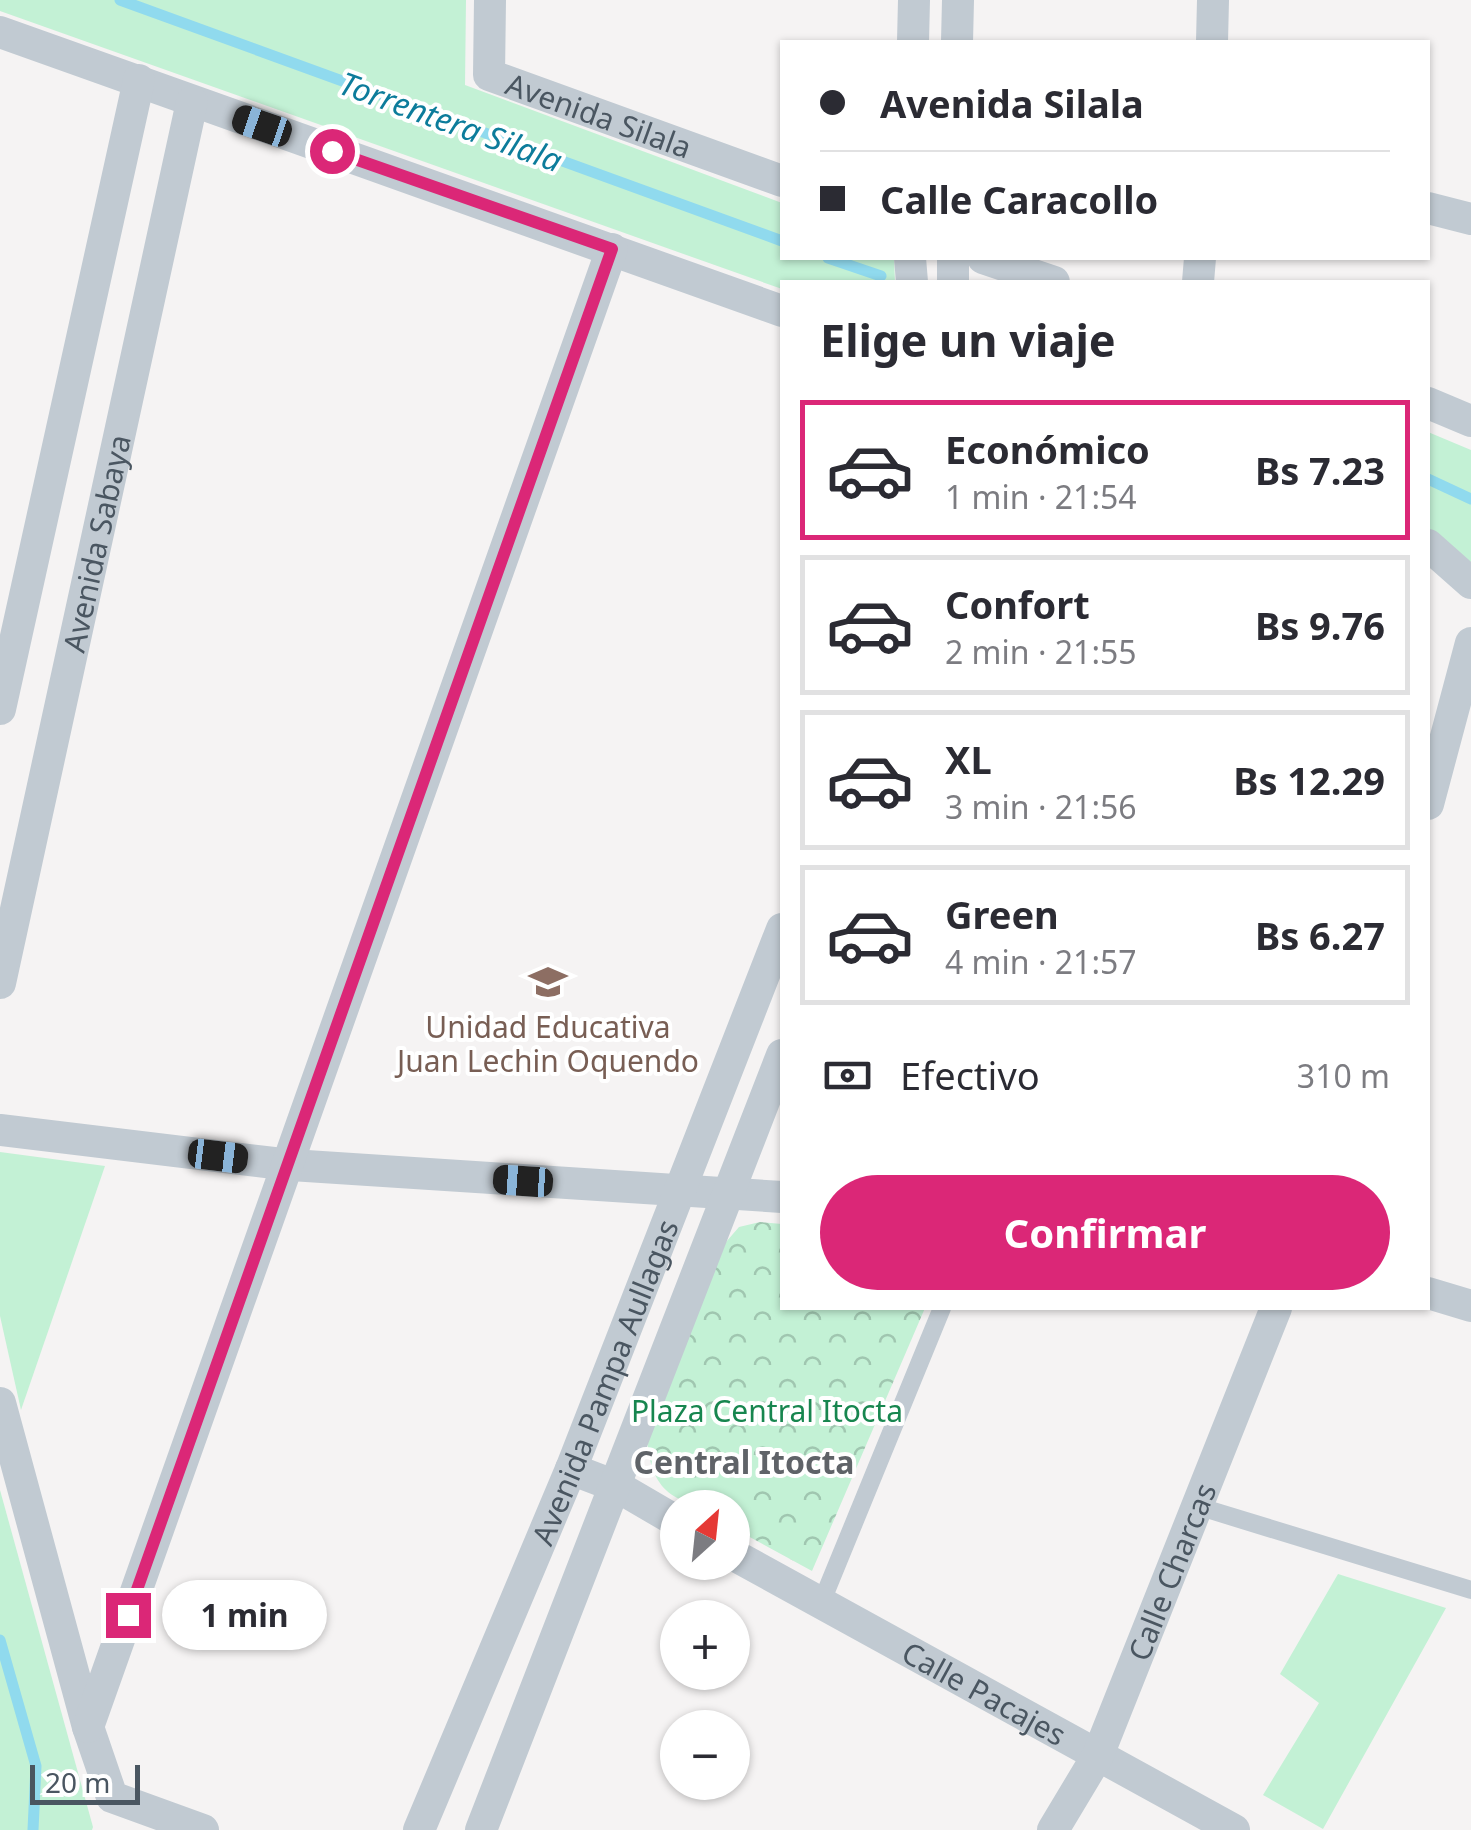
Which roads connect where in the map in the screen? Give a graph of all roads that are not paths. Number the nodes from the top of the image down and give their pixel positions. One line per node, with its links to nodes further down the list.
1 (490, 0): 11 (street, Avenida Silala)
2 (914, 0): 6 (street)
3 (958, 0): 7 (street)
4 (1214, 0): 8 (street)
5 (0, 32): 9 (street)
6 (913, 40)
7 (957, 40)
8 (1212, 40)
9 (139, 80): 10 (street); 23 (street, Avenida Sabaya)
10 (192, 102): 14 (street); 26 (street, Avenida Sabaya)
11 (780, 180)
12 (1430, 209): 13 (street)
13 (1471, 219)
14 (612, 249): 17 (street); 29 (street)
15 (990, 260): 16 (street)
16 (1048, 280)
17 (780, 311)
18 (1430, 404): 19 (street)
19 (1471, 420)
20 (1430, 547): 21 (street)
21 (1471, 583)
22 (1471, 643): 24 (street)
23 (0, 709)
24 (1430, 797)
25 (780, 934): 30 (street, Avenida Pampa Aullagas)
26 (0, 983)
27 (780, 1060): 31 (street, Avenida Pampa Aullagas)
28 (0, 1130): 29 (street)
29 (290, 1165): 30 (street); 45 (street)
30 (678, 1192): 31 (street); 38 (street, Avenida Pampa Aullagas)
31 (728, 1192): 32 (street); 39 (street, Avenida Pampa Aullagas)
32 (780, 1198)
33 (1430, 1295): 34 (street)
34 (1471, 1306)
35 (941, 1310): 44 (lane)
36 (1275, 1310): 40 (street, Calle Charcas)
37 (0, 1404): 45 (street)
38 (571, 1469): 39 (street); 49 (street, Avenida Pampa Aullagas)
39 (618, 1486): 41 (street); 50 (street, Avenida Pampa Aullagas)
40 (1197, 1506): 43 (lane); 46 (street, Calle Charcas)
41 (660, 1511)
42 (750, 1565): 44 (street, Calle Pacajes)
43 (1471, 1590)
44 (820, 1606): 46 (street, Calle Pacajes)
45 (88, 1728): 47 (street)
46 (1098, 1754): 51 (street, Calle Charcas); 52 (street, Calle Pacajes)
47 (120, 1810): 48 (street)
48 (203, 1830)
49 (420, 1830)
50 (480, 1830)
51 (1053, 1830)
52 (1234, 1830)

